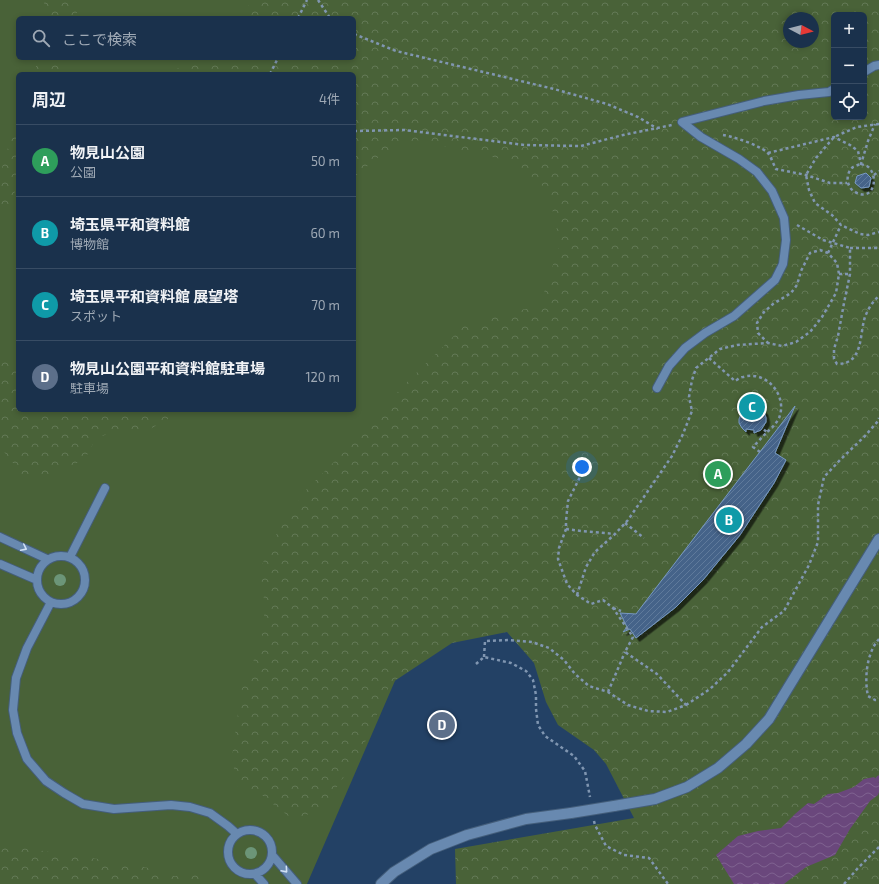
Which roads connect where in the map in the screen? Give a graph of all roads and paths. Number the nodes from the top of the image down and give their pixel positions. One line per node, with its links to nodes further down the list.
1 (307, 0): 3 (path)
2 (318, 0): 4 (path)
3 (299, 16)
4 (329, 16)
5 (356, 35): 14 (path)
6 (277, 60): 9 (path)
7 (879, 65): 8 (lane)
8 (867, 70)
9 (271, 72)
10 (831, 91): 11 (lane)
11 (682, 122): 14 (path); 16 (lane)
12 (875, 124): 13 (path); 17 (path); 19 (path)
13 (879, 124)
14 (658, 128): 15 (path)
15 (356, 131)
16 (701, 137): 18 (path); 24 (lane)
17 (834, 137): 18 (path); 19 (path); 21 (path)
18 (768, 153): 21 (path)
19 (861, 164): 22 (path); 23 (path)
20 (879, 171): 22 (path)
21 (806, 175): 23 (path); 25 (path)
22 (874, 175): 23 (path)
23 (847, 183)
24 (784, 218): 27 (path); 36 (lane)
25 (841, 225): 26 (path); 27 (path)
26 (879, 232)
27 (832, 243): 28 (path); 30 (path)
28 (850, 248): 29 (path); 32 (path)
29 (879, 248)
30 (828, 253): 31 (path); 34 (path)
31 (839, 274): 32 (path); 34 (path)
32 (850, 274): 33 (path)
33 (879, 296)
34 (768, 343): 35 (path)
35 (709, 358): 39 (path); 43 (path)
36 (657, 388)
37 (879, 418): 63 (path)
38 (764, 429): 39 (path)
39 (766, 432): 40 (path)
40 (760, 452)
41 (580, 477): 44 (path)
42 (105, 488): 49 (lane)
43 (625, 523): 45 (path); 47 (path)
44 (566, 529): 45 (path); 53 (path)
45 (615, 534): 53 (path)
46 (0, 537): 50 (lane, one-way to 50)
47 (644, 538)
48 (879, 540): 72 (street, bridge)
49 (70, 557): 50 (lane); 54 (lane)
50 (47, 560): 52 (lane)
51 (0, 564): 52 (lane)
52 (37, 580): 54 (lane)
53 (577, 595): 55 (path)
54 (51, 602): 66 (lane)
55 (613, 608): 56 (path); 58 (path)
56 (621, 611)
57 (879, 638): 62 (path)
58 (625, 652): 61 (path); 63 (path)
59 (484, 657): 60 (path); 61 (path); 64 (path)
60 (476, 664)
61 (608, 692): 63 (path)
62 (879, 700)
63 (686, 704)
64 (591, 802)
65 (593, 818): 73 (path)
66 (237, 834): 68 (lane); 69 (lane)
67 (879, 848): 74 (path)
68 (272, 856): 69 (lane); 71 (lane, one-way to 71)
69 (255, 874): 70 (lane)
70 (264, 884)
71 (297, 884)
72 (381, 884)
73 (668, 884)
74 (844, 884)

